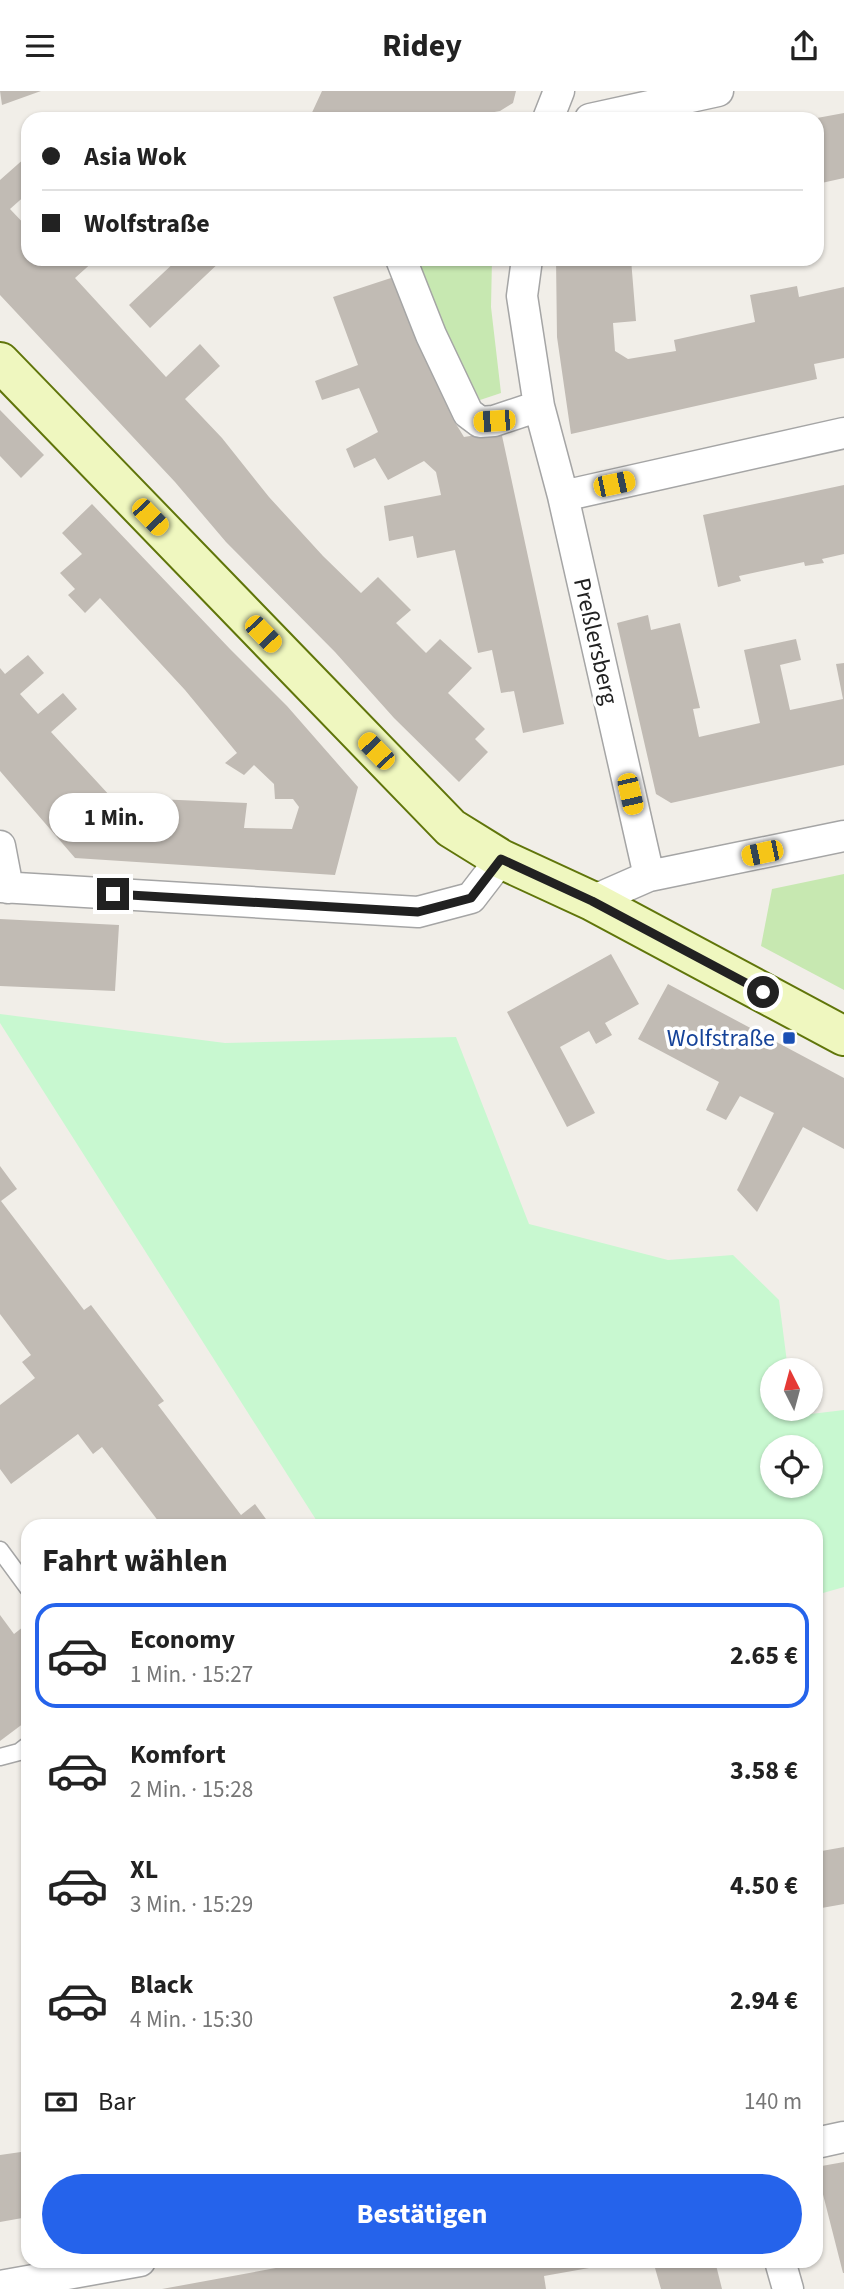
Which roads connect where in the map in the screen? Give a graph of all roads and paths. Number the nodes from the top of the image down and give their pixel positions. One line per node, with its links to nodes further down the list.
1 (559, 91): 3 (street)
2 (718, 91): 4 (street)
3 (551, 112)
4 (622, 112)
5 (404, 266): 8 (street)
6 (526, 266): 8 (street, Preßlersberg)
7 (0, 362): 13 (street)
8 (540, 406): 10 (street, Preßlersberg)
9 (844, 433): 10 (street)
10 (563, 496): 14 (street, Preßlersberg)
11 (844, 835): 14 (street)
12 (0, 846): 15 (street)
13 (501, 859): 15 (street); 16 (street)
14 (649, 876): 16 (street)
15 (4, 887)
16 (592, 901): 17 (street)
17 (844, 1037)
18 (0, 1550): 19 (lane)
19 (21, 1578)
20 (21, 1750): 21 (lane)
21 (0, 1757)
22 (844, 2137): 23 (street)
23 (823, 2142)
24 (99, 2268): 26 (street)
25 (782, 2268): 27 (street)
26 (0, 2285)
27 (788, 2289)

